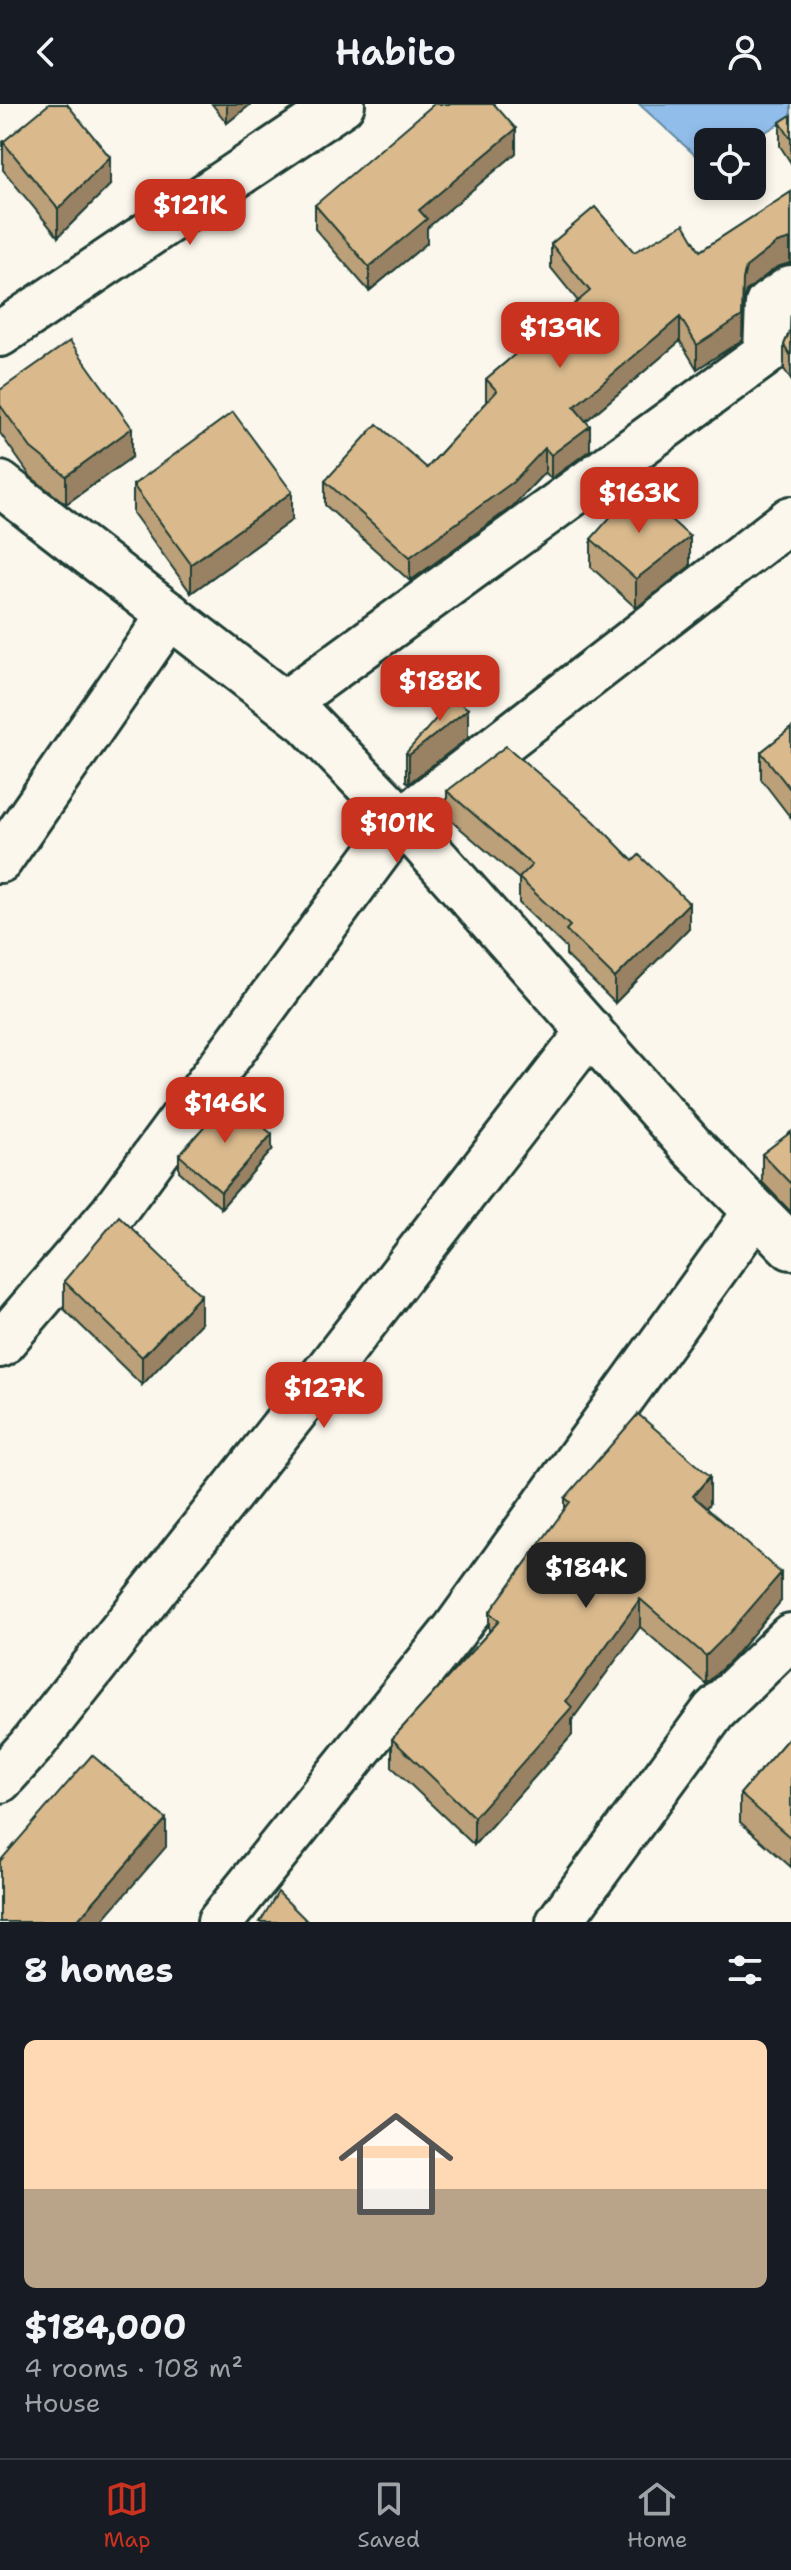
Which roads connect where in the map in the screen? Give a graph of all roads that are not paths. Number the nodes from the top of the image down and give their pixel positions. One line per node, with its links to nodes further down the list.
1 (342, 104): 3 (street)
2 (791, 288): 7 (street)
3 (0, 334)
4 (0, 484): 6 (street)
5 (791, 519): 8 (street)
6 (170, 615): 7 (street); 9 (street)
7 (284, 704): 8 (street)
8 (402, 820): 10 (street); 13 (street)
9 (0, 860)
10 (590, 1031): 11 (street); 15 (street)
11 (756, 1212): 12 (street); 16 (street)
12 (791, 1247)
13 (0, 1345)
14 (791, 1636): 17 (street)
15 (0, 1780)
16 (220, 1922)
17 (559, 1922)

